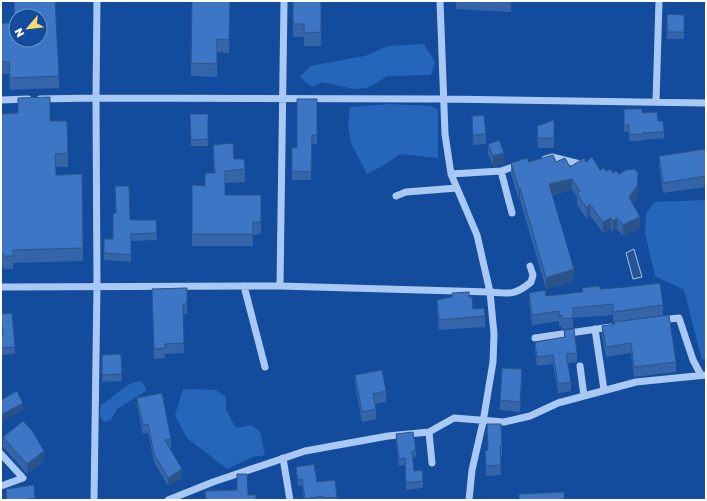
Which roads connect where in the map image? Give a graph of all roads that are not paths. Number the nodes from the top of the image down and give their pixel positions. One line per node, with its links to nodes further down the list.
1 (97, 1): 5 (street)
2 (284, 1): 6 (street)
3 (440, 1): 7 (street)
4 (659, 1): 9 (street)
5 (96, 98): 6 (street); 8 (street); 20 (street)
6 (284, 99): 7 (street); 22 (street)
7 (444, 99): 9 (street); 15 (street)
8 (1, 100)
9 (656, 102): 10 (street)
10 (706, 103)
11 (537, 160): 13 (street)
12 (523, 164): 14 (street)
13 (580, 164)
14 (501, 171): 15 (street); 18 (street)
15 (451, 174): 16 (street)
16 (457, 188): 17 (street); 24 (street)
17 (396, 196)
18 (512, 213)
19 (530, 266): 24 (street)
20 (97, 286): 21 (street); 23 (street); 40 (street)
21 (244, 286): 22 (street); 30 (street)
22 (280, 286): 24 (street)
23 (1, 287)
24 (490, 292): 34 (street)
25 (656, 321): 31 (street)
26 (618, 326): 27 (street)
27 (595, 329): 28 (street); 32 (street)
28 (536, 338)
29 (580, 366): 33 (street)
30 (265, 367)
31 (703, 375): 32 (street)
32 (604, 390): 33 (street)
33 (584, 396): 34 (street)
34 (483, 422): 35 (street); 43 (street)
35 (428, 432): 37 (street); 38 (street)
36 (1, 454): 39 (street)
37 (283, 458): 41 (street); 42 (street)
38 (432, 463)
39 (1, 486)
40 (94, 500)
41 (168, 500)
42 (290, 500)
43 (469, 500)

